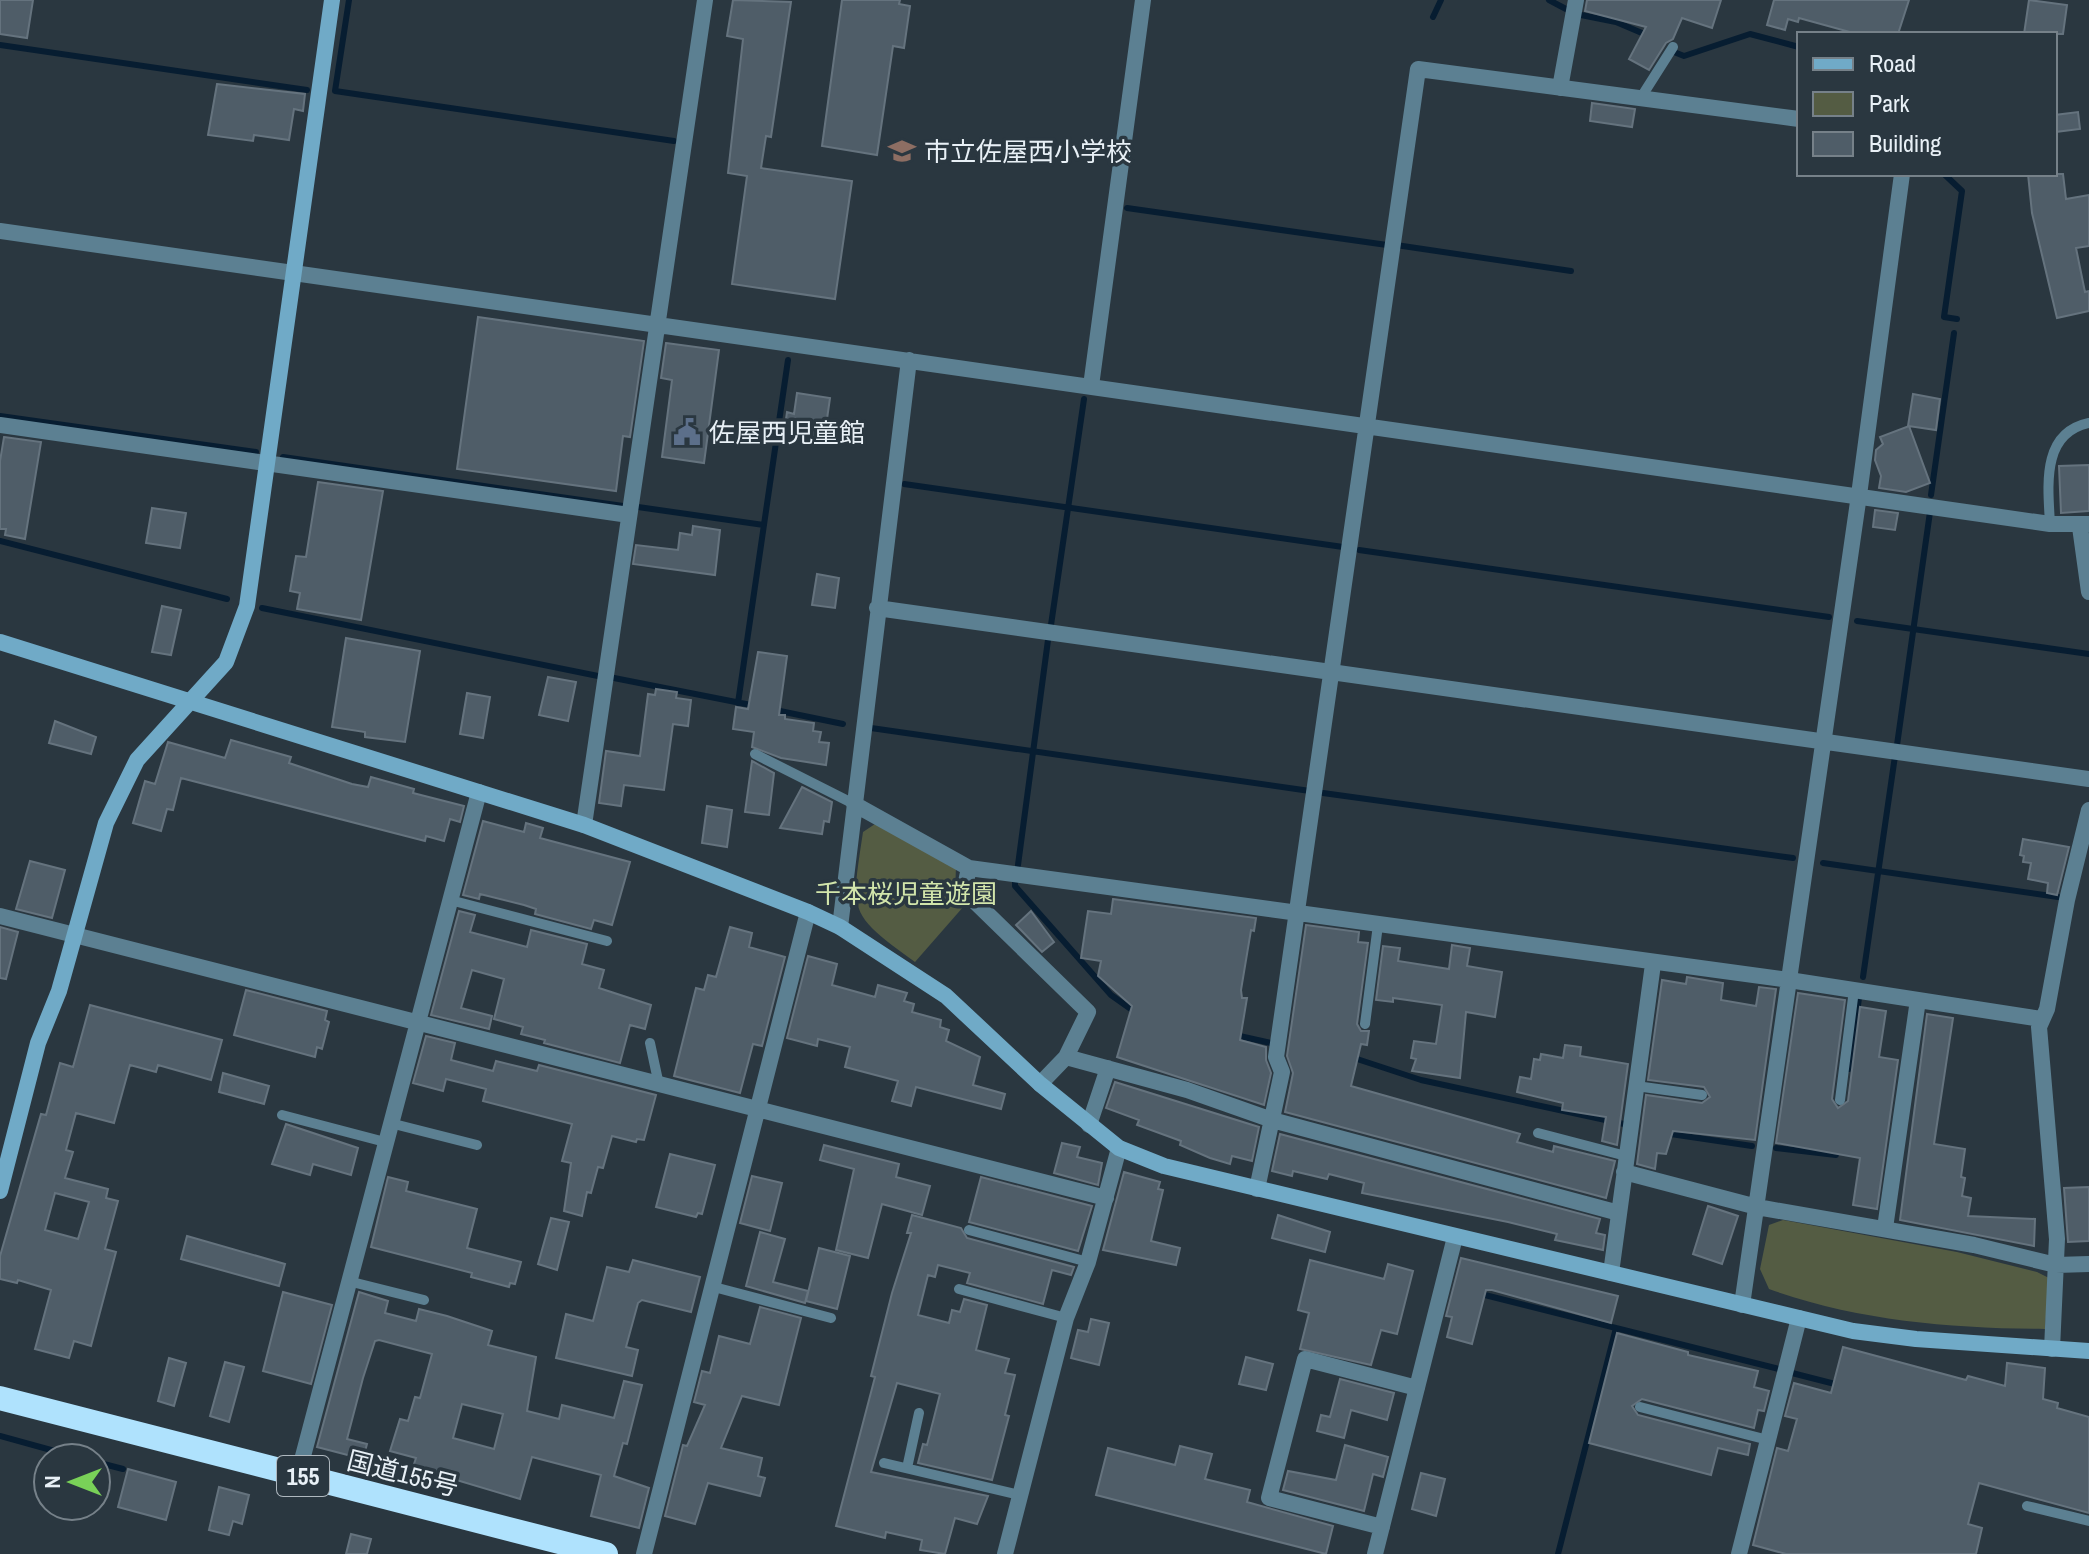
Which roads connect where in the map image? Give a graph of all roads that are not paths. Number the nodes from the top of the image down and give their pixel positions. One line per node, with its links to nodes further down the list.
1 (332, 0): 11 (street)
2 (705, 0): 12 (street)
3 (1143, 0): 14 (street)
4 (1576, 0): 6 (street)
5 (1673, 47): 7 (lane)
6 (1560, 88): 7 (street); 17 (street)
7 (1640, 99): 8 (street)
8 (1797, 119)
9 (1902, 176): 19 (street)
10 (0, 231): 11 (street)
11 (293, 274): 12 (street); 18 (street)
12 (658, 325): 13 (street); 20 (street)
13 (909, 360): 14 (street); 24 (street)
14 (1091, 386): 17 (street)
15 (2089, 423): 21 (lane)
16 (0, 425): 18 (street)
17 (1367, 426): 19 (street); 26 (street)
18 (268, 463): 20 (street); 27 (street)
19 (1859, 495): 21 (street); 28 (street)
20 (629, 515): 34 (street)
21 (2050, 524): 22 (street)
22 (2084, 525): 23 (street)
23 (2089, 592)
24 (877, 608): 26 (street); 32 (street)
25 (0, 642): 27 (street)
26 (1332, 670): 28 (street); 38 (street)
27 (191, 702): 31 (street); 42 (street)
28 (1824, 740): 30 (street); 45 (street)
29 (755, 754): 32 (lane)
30 (2089, 779)
31 (479, 792): 34 (street); 36 (street)
32 (854, 804): 35 (street); 41 (street)
33 (2089, 810): 48 (street)
34 (584, 825): 37 (street)
35 (969, 868): 38 (street); 52 (street)
36 (450, 900): 43 (lane); 49 (street)
37 (808, 912): 41 (street); 59 (street)
38 (1297, 914): 40 (street); 61 (street)
39 (0, 916): 42 (street)
40 (1378, 925): 44 (street); 50 (lane)
41 (840, 927): 54 (street)
42 (76, 935): 49 (street); 70 (street)
43 (607, 941)
44 (1653, 964): 45 (street); 56 (street)
45 (1789, 980): 46 (street); 72 (street)
46 (1854, 990): 47 (street); 58 (lane)
47 (1918, 1000): 48 (street); 74 (street)
48 (2041, 1019): 79 (street)
49 (415, 1022): 55 (street); 62 (street)
50 (1365, 1024)
51 (650, 1043): 55 (lane)
52 (1066, 1057): 53 (street); 54 (street)
53 (1108, 1068): 61 (street); 63 (street)
54 (1040, 1084): 63 (street)
55 (659, 1085): 59 (street)
56 (1636, 1086): 57 (lane); 68 (street)
57 (1702, 1095)
58 (1840, 1100)
59 (757, 1110): 71 (street); 82 (street)
60 (282, 1115): 65 (lane)
61 (1272, 1120): 69 (street); 73 (street)
62 (390, 1123): 65 (street); 66 (lane)
63 (1089, 1125): 67 (street)
64 (1538, 1133): 68 (lane)
65 (385, 1142): 81 (street)
66 (477, 1145)
67 (1119, 1148): 69 (street); 71 (street)
68 (1625, 1164): 72 (street); 73 (street)
69 (1257, 1189): 76 (street)
70 (0, 1191)
71 (1106, 1198): 77 (street)
72 (1757, 1207): 74 (street); 85 (street)
73 (1619, 1213): 80 (street)
74 (1885, 1228): 79 (street)
75 (969, 1230): 77 (lane)
76 (1455, 1237): 80 (street); 91 (street)
77 (1088, 1262): 87 (street)
78 (2089, 1264): 79 (street)
79 (2056, 1265): 89 (street)
80 (1611, 1273): 85 (street)
81 (348, 1281): 84 (lane); 98 (street)
82 (714, 1287): 86 (lane); 104 (street)
83 (959, 1289): 87 (lane)
84 (424, 1300)
85 (1742, 1305): 88 (street)
86 (831, 1318)
87 (1066, 1318): 99 (street)
88 (1799, 1318): 89 (street); 95 (street)
89 (2052, 1349): 90 (street)
90 (2089, 1351)
91 (1417, 1388): 102 (street); 102 (street)
92 (0, 1398): 98 (highway, 国道155号 / 155)
93 (1640, 1407): 95 (lane)
94 (919, 1413): 97 (lane)
95 (1768, 1440): 107 (street)
96 (884, 1463): 97 (lane)
97 (907, 1468): 99 (lane)
98 (298, 1475): 103 (highway, 国道155号 / 155)
99 (1020, 1495): 105 (street)
100 (2027, 1506): 101 (lane)
101 (2089, 1521)
102 (1382, 1527): 106 (street)
103 (606, 1554)
104 (644, 1554)
105 (1005, 1554)
106 (1375, 1554)
107 (1739, 1554)

